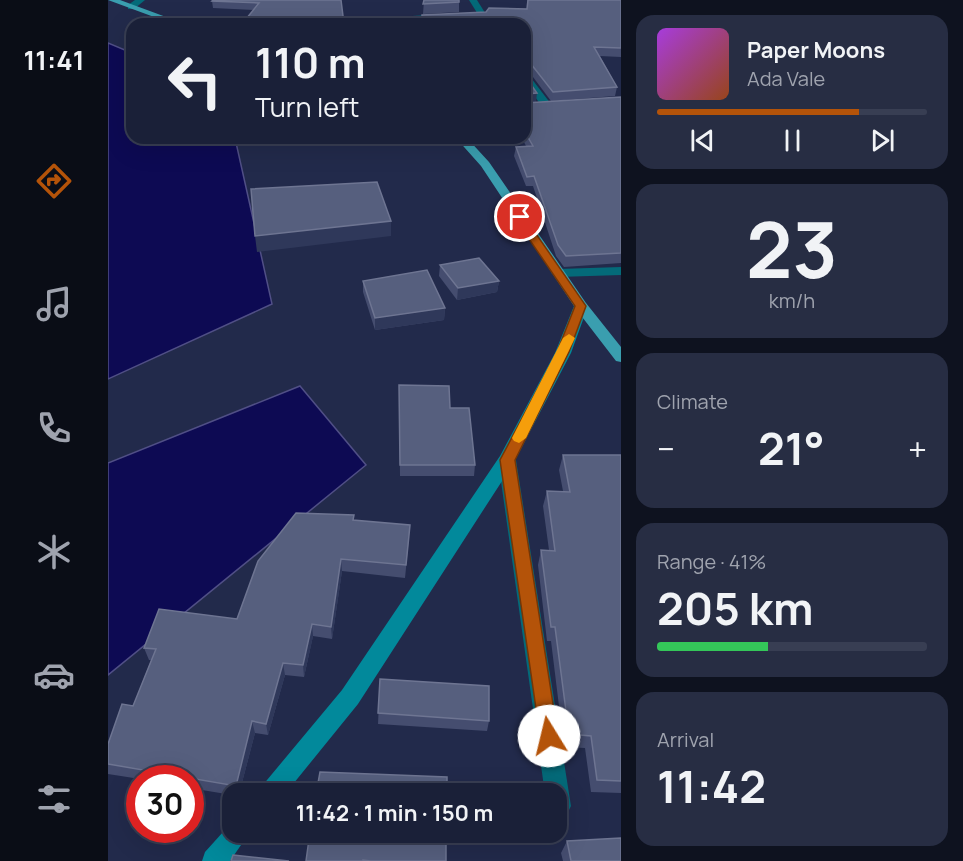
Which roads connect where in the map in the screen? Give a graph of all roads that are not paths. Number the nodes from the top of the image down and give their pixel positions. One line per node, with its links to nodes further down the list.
1 (112, 0): 4 (main road)
2 (141, 0): 4 (street)
3 (473, 0): 6 (street)
4 (131, 8): 8 (main road)
5 (471, 16): 6 (street)
6 (482, 16)
7 (460, 17): 9 (street)
8 (162, 18)
9 (439, 18)
10 (531, 84): 11 (street)
11 (547, 106)
12 (467, 144): 14 (main road)
13 (621, 271): 14 (street)
14 (558, 273): 15 (main road)
15 (580, 306): 16 (main road); 17 (main road)
16 (621, 357)
17 (507, 460): 18 (main road); 19 (street)
18 (279, 783)
19 (556, 783)
20 (229, 843): 21 (main road)
21 (214, 861)

